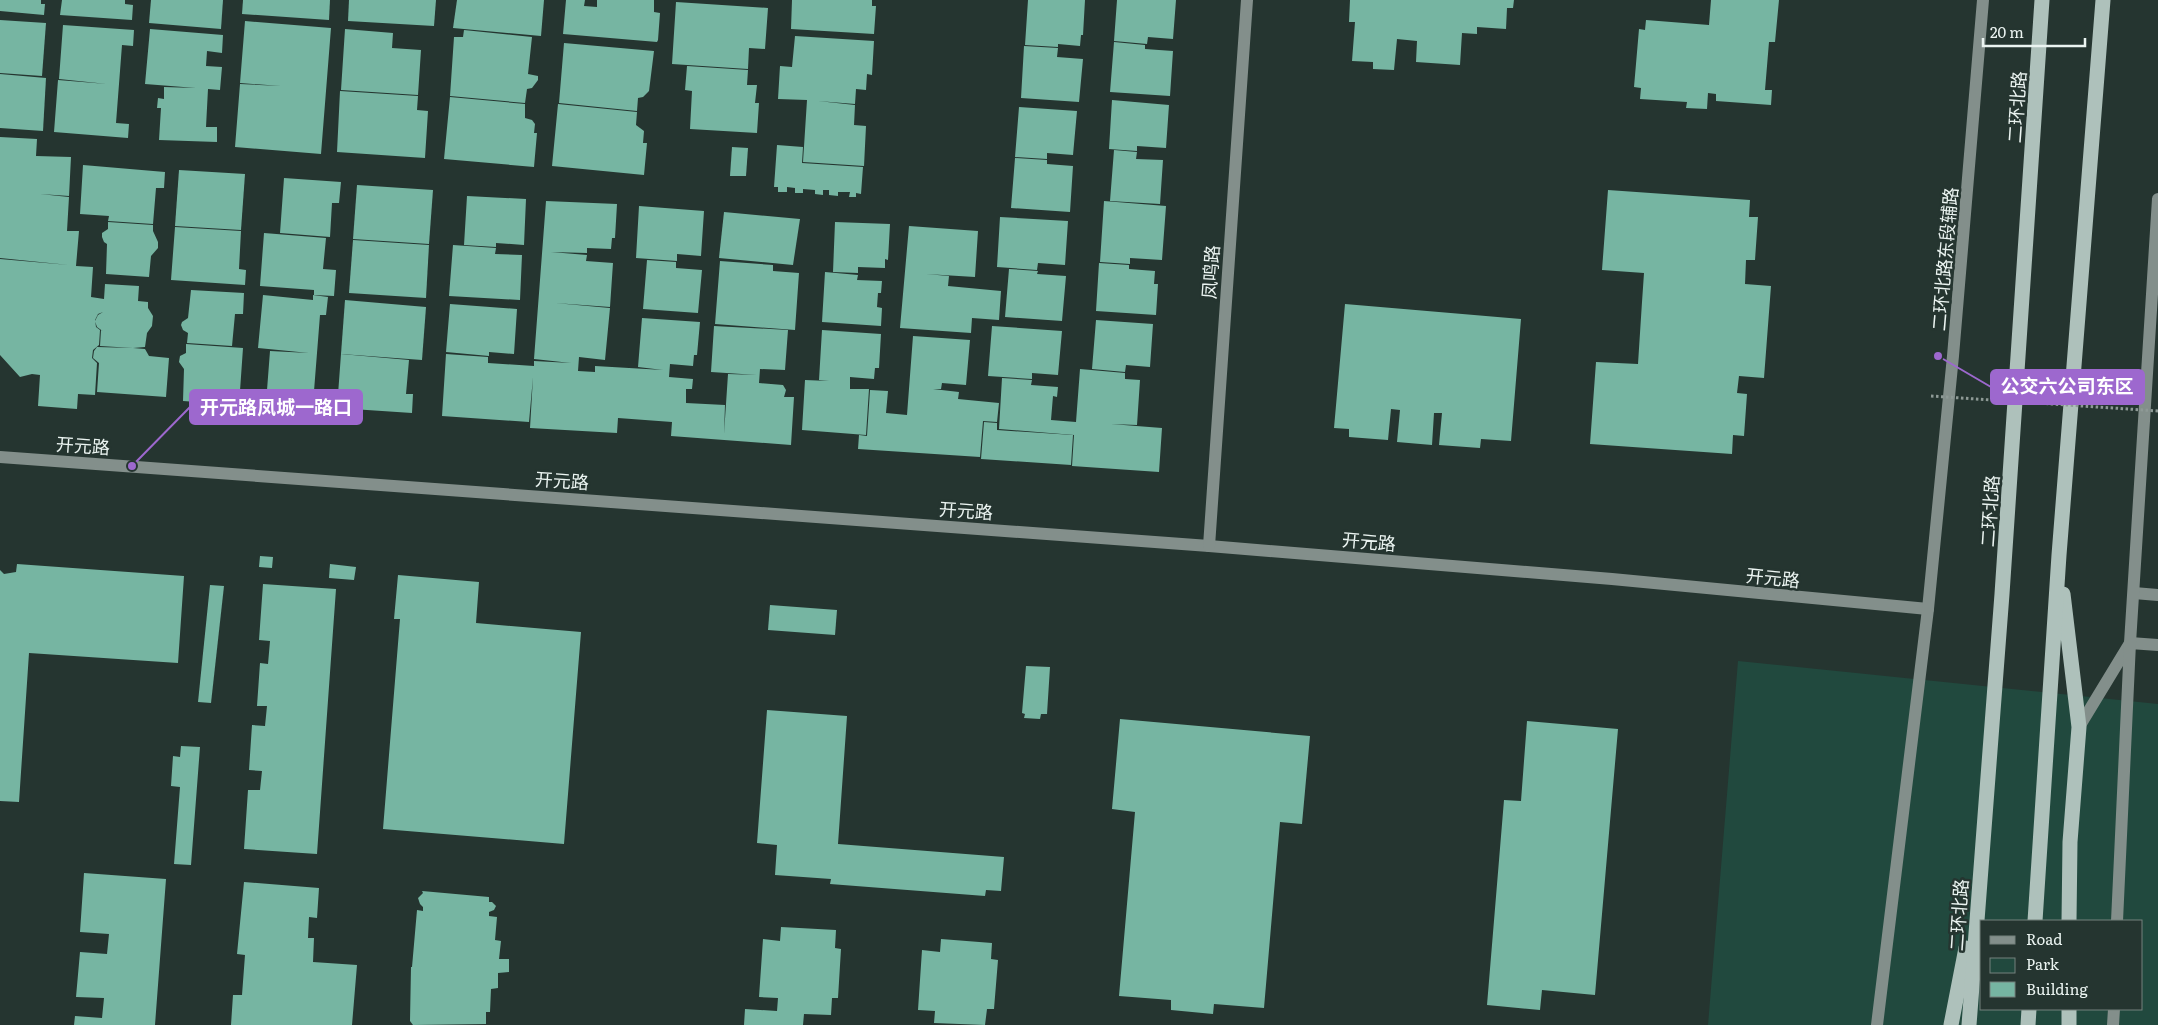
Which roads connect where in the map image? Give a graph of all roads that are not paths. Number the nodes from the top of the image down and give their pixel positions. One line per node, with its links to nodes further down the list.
1 (1247, 0): 7 (street, 凤鸣路)
2 (1983, 0): 11 (street, 二环北路东段辅路)
3 (2042, 0): 15 (highway, 二环北路)
4 (2104, 0): 8 (highway)
5 (2158, 200): 9 (street)
6 (0, 457): 7 (street, 开元路)
7 (1209, 546): 11 (street, 开元路)
8 (2059, 555): 14 (highway); 16 (highway)
9 (2134, 593): 10 (street); 12 (street)
10 (2158, 595)
11 (1928, 609): 22 (street, 二环北路东段辅路)
12 (2130, 643): 13 (street); 14 (street); 18 (street)
13 (2158, 645)
14 (2079, 727): 17 (highway)
15 (1978, 890): 23 (highway); 24 (highway, 二环北路)
16 (2035, 920)
17 (2070, 920)
18 (2118, 920)
19 (2029, 1010): 25 (highway)
20 (2069, 1010): 26 (highway)
21 (2114, 1010): 27 (street)
22 (1878, 1025)
23 (1951, 1025)
24 (1969, 1025)
25 (2028, 1025)
26 (2069, 1025)
27 (2113, 1025)

